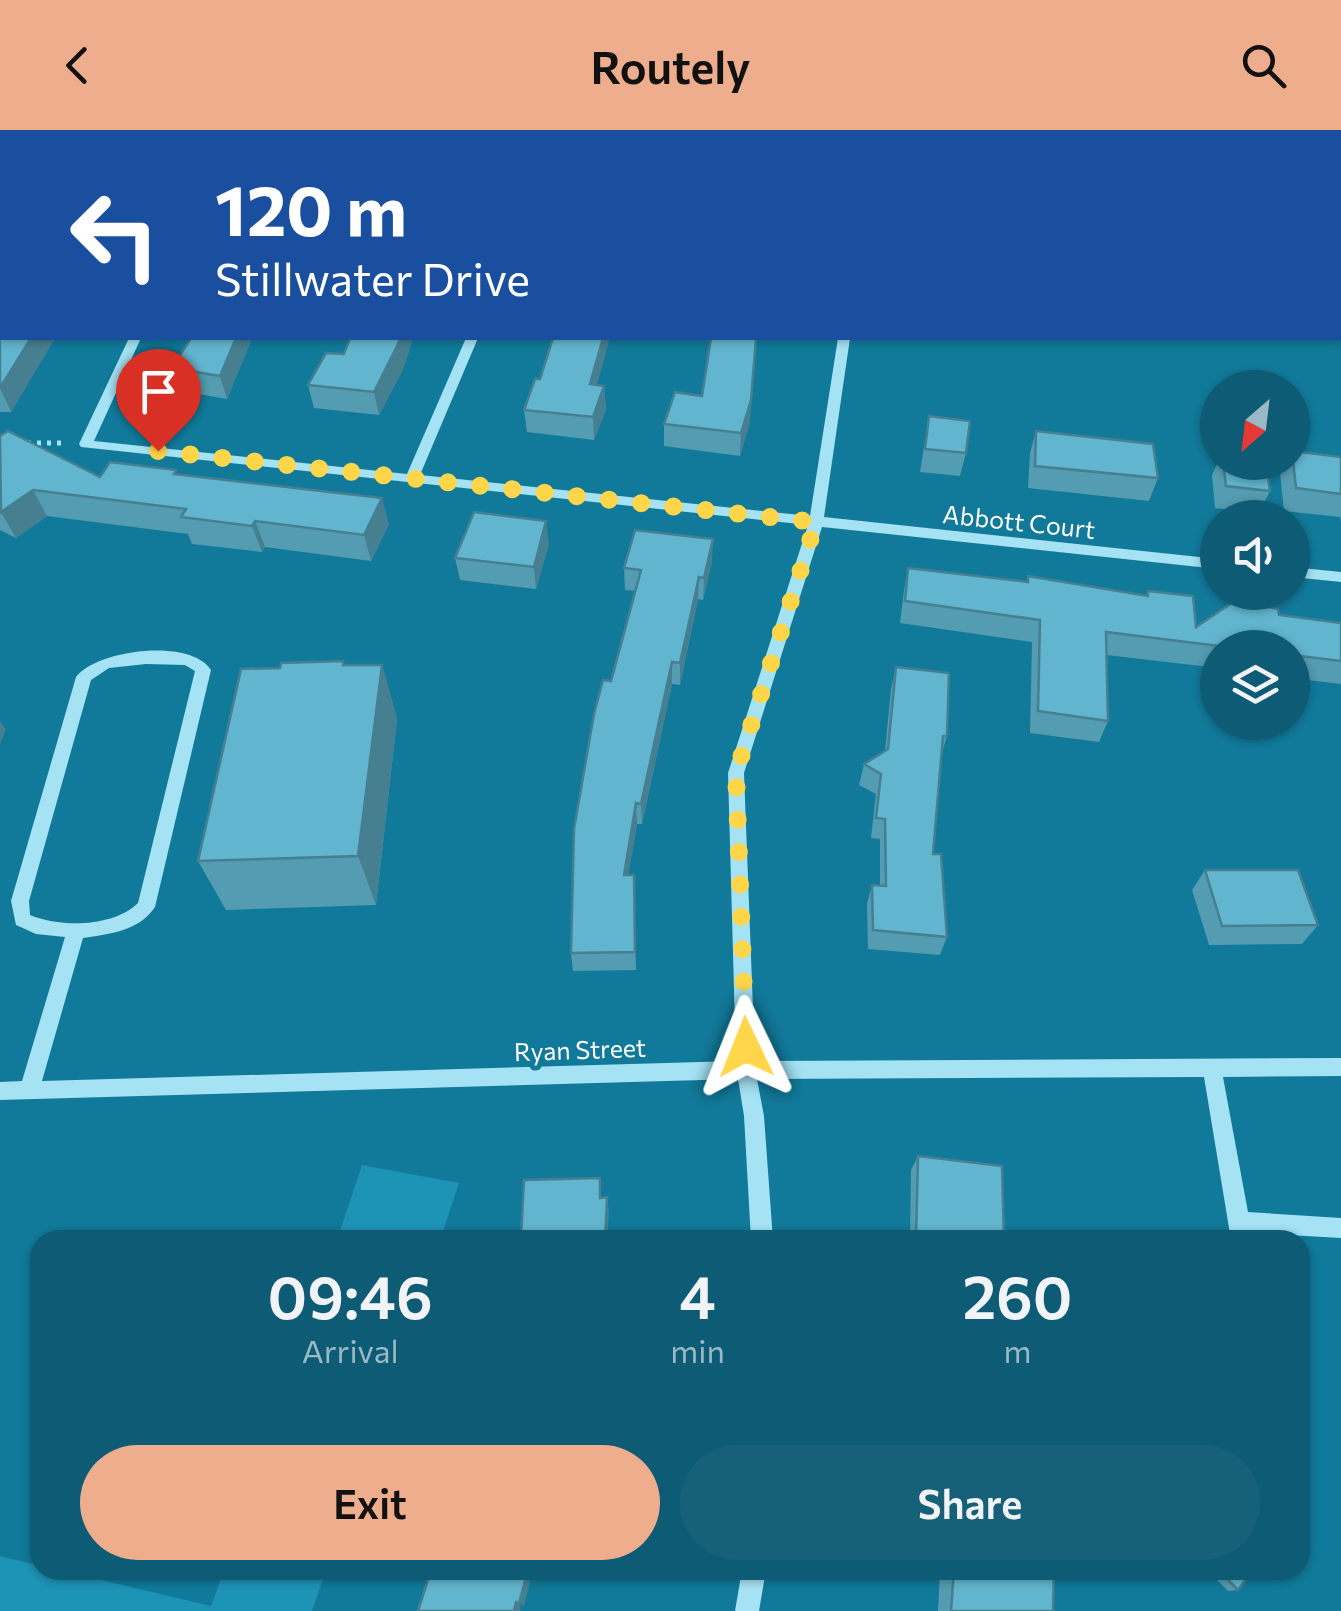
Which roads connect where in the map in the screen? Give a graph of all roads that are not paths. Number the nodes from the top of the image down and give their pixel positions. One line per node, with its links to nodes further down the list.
1 (134, 340): 4 (street, Abbott Court)
2 (471, 340): 4 (street)
3 (844, 340): 5 (street)
4 (412, 476): 5 (street, Abbott Court)
5 (816, 522): 6 (street, Abbott Court); 12 (street)
6 (1200, 562)
7 (1310, 574): 8 (street)
8 (1341, 577)
9 (76, 931): 9 (street); 14 (street)
10 (1341, 1067): 11 (street, Ryan Street)
11 (1212, 1068): 12 (street, Ryan Street); 17 (street)
12 (746, 1070): 14 (street, Ryan Street); 16 (street)
13 (0, 1090): 14 (street, Ryan Street)
14 (29, 1090)
15 (1341, 1228): 18 (street)
16 (761, 1230)
17 (1241, 1230)
18 (1274, 1230)
19 (752, 1580): 20 (street)
20 (747, 1611)

